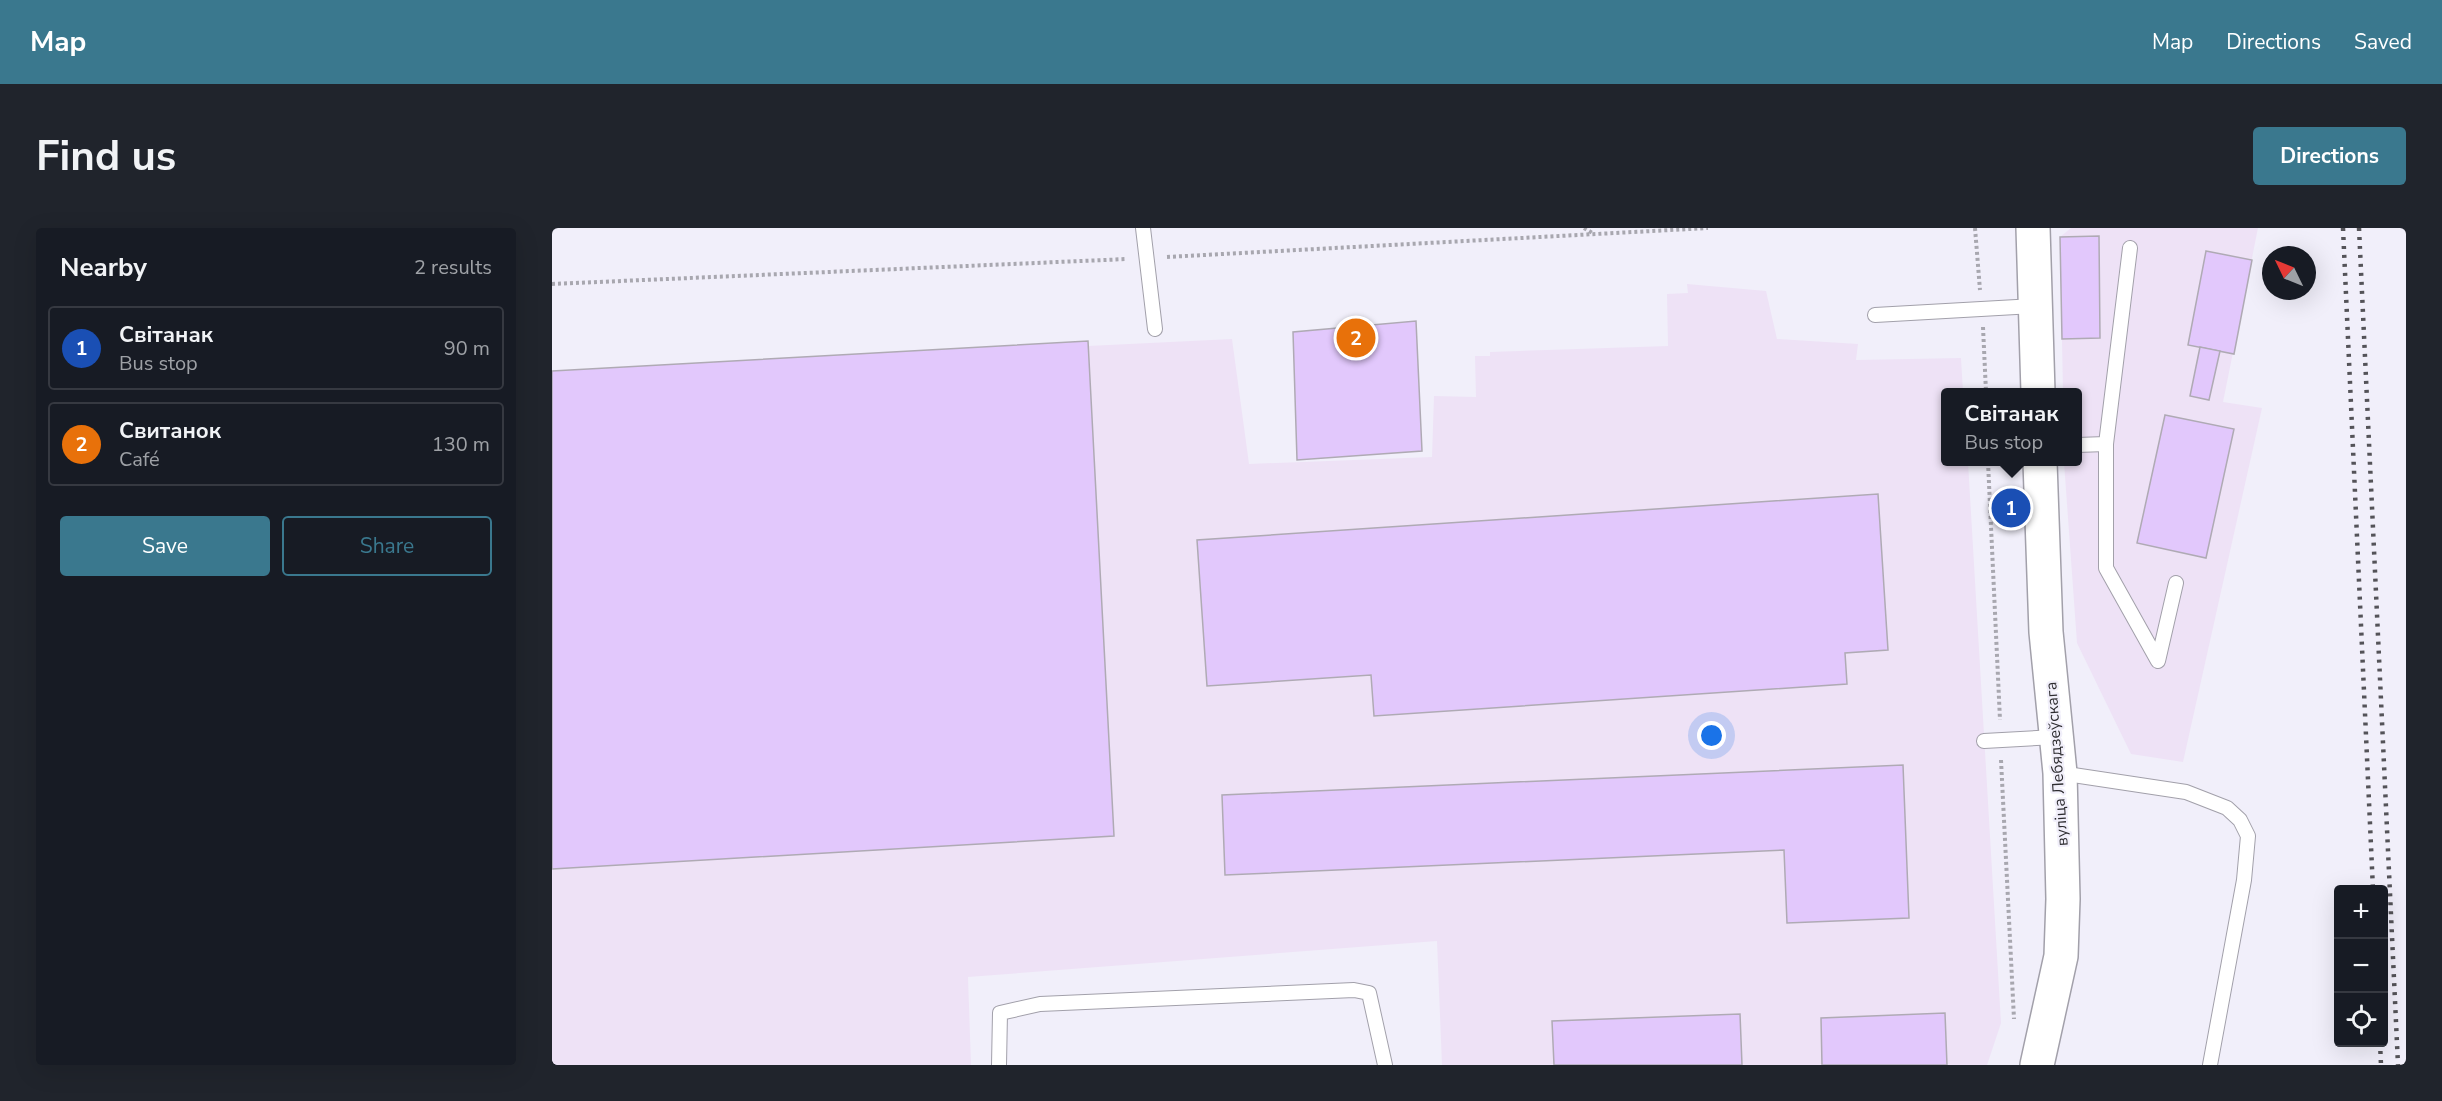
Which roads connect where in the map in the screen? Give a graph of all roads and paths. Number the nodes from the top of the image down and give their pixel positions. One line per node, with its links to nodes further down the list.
1 (1143, 228): 8 (lane)
2 (1584, 228): 4 (path)
3 (2033, 228): 6 (main road)
4 (1595, 234)
5 (2130, 248): 10 (lane)
6 (2036, 306): 7 (lane); 9 (main road)
7 (1875, 315)
8 (1155, 329)
9 (2038, 388)
10 (2106, 444): 11 (lane); 13 (lane)
11 (2082, 445)
12 (2040, 466): 14 (main road, вуліца Лебядзеўскага)
13 (2176, 583)
14 (2056, 737): 15 (lane); 16 (main road, вуліца Лебядзеўскага)
15 (1984, 741)
16 (2060, 773): 19 (main road, вуліца Лебядзеўскага); 20 (lane)
17 (999, 1065): 18 (lane)
18 (1385, 1065)
19 (2037, 1065)
20 (2210, 1065)

